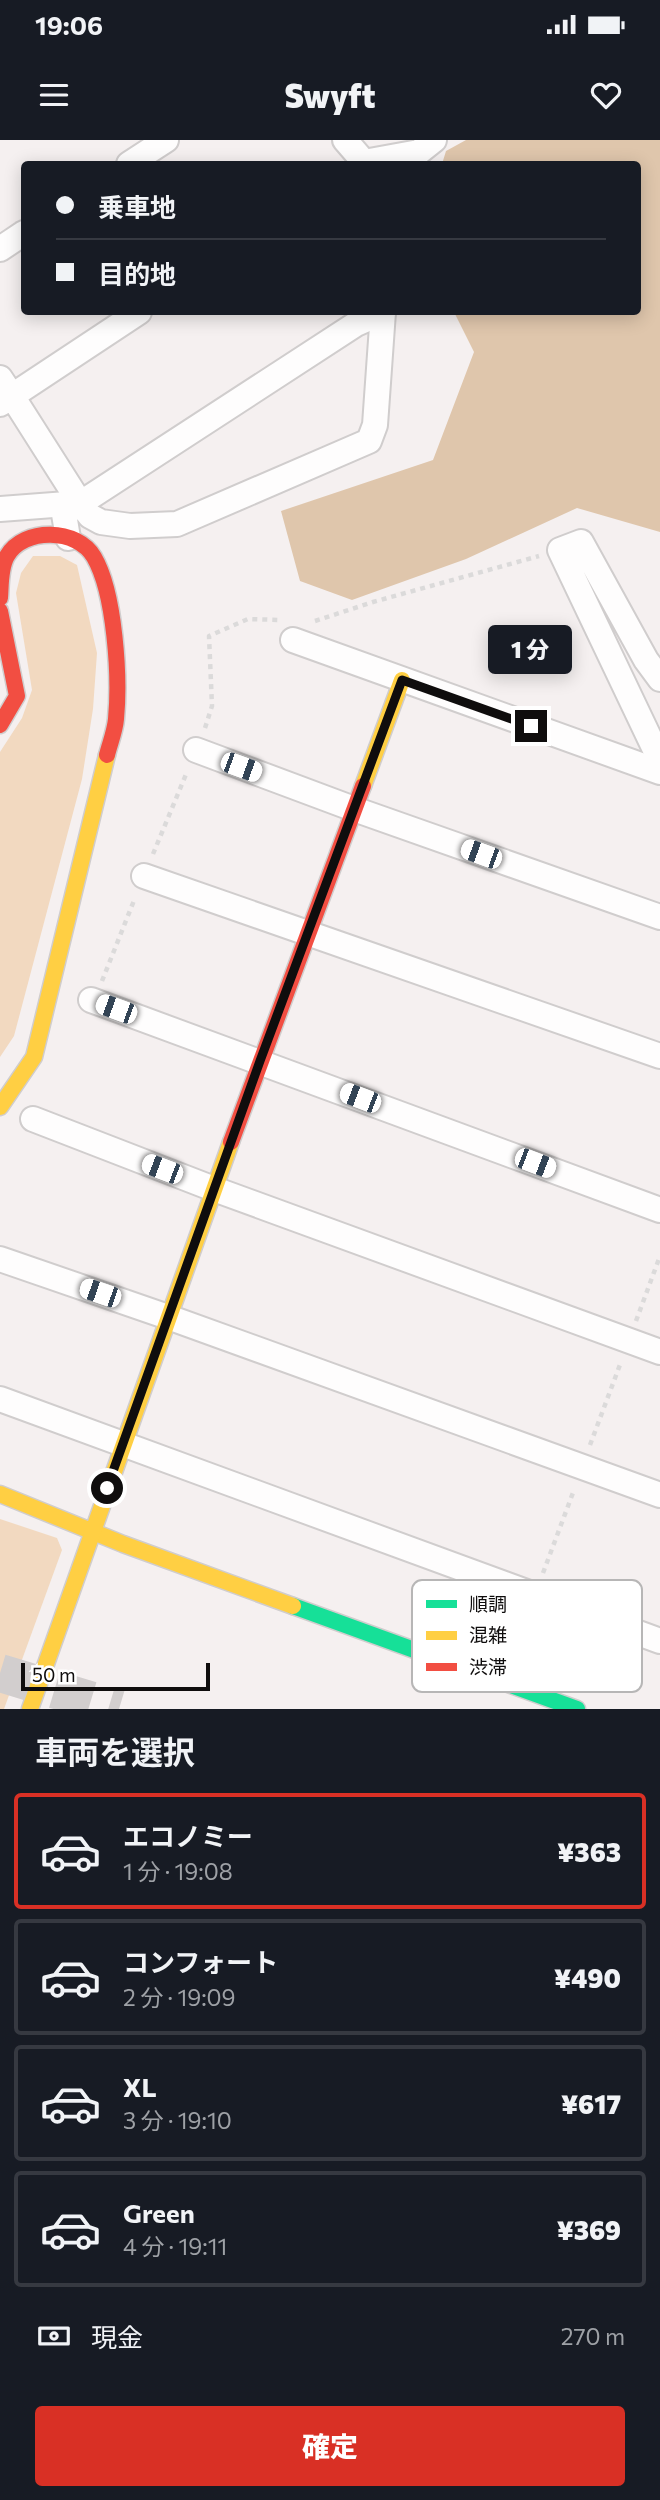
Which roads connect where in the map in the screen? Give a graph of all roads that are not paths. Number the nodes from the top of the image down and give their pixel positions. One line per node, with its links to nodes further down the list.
1 (166, 140): 5 (street)
2 (345, 140): 6 (street)
3 (434, 140): 4 (street)
4 (392, 154): 7 (street)
5 (134, 161)
6 (361, 161)
7 (369, 161)
8 (21, 235): 9 (street)
9 (0, 249)
10 (134, 315): 13 (street)
11 (376, 315): 14 (street)
12 (383, 315): 14 (street)
13 (4, 393): 14 (street)
14 (80, 503): 15 (street); 16 (street)
15 (0, 509)
16 (68, 538): 17 (street); 33 (street)
17 (0, 598)
18 (0, 611): 22 (street)
19 (295, 627): 21 (street)
20 (660, 679): 24 (street)
21 (402, 680): 25 (street); 26 (street)
22 (0, 725)
23 (196, 750): 26 (street)
24 (660, 760)
25 (660, 772)
26 (354, 809): 28 (street); 29 (street)
27 (144, 876): 29 (street)
28 (660, 917)
29 (307, 934): 31 (street); 32 (street)
30 (91, 1000): 32 (street)
31 (660, 1056)
32 (260, 1061): 35 (street); 36 (street)
33 (0, 1107)
34 (33, 1119): 35 (street)
35 (214, 1189): 38 (street); 39 (street)
36 (660, 1210)
37 (0, 1259): 38 (street)
38 (169, 1317): 41 (street); 43 (street)
39 (660, 1352)
40 (0, 1399): 41 (street)
41 (122, 1445): 44 (street); 45 (street)
42 (0, 1494): 44 (street)
43 (660, 1495)
44 (92, 1531): 48 (street); 50 (street)
45 (493, 1580)
46 (642, 1634): 47 (street)
47 (660, 1641)
48 (412, 1648)
49 (531, 1692): 51 (street)
50 (30, 1709)
51 (577, 1709)

